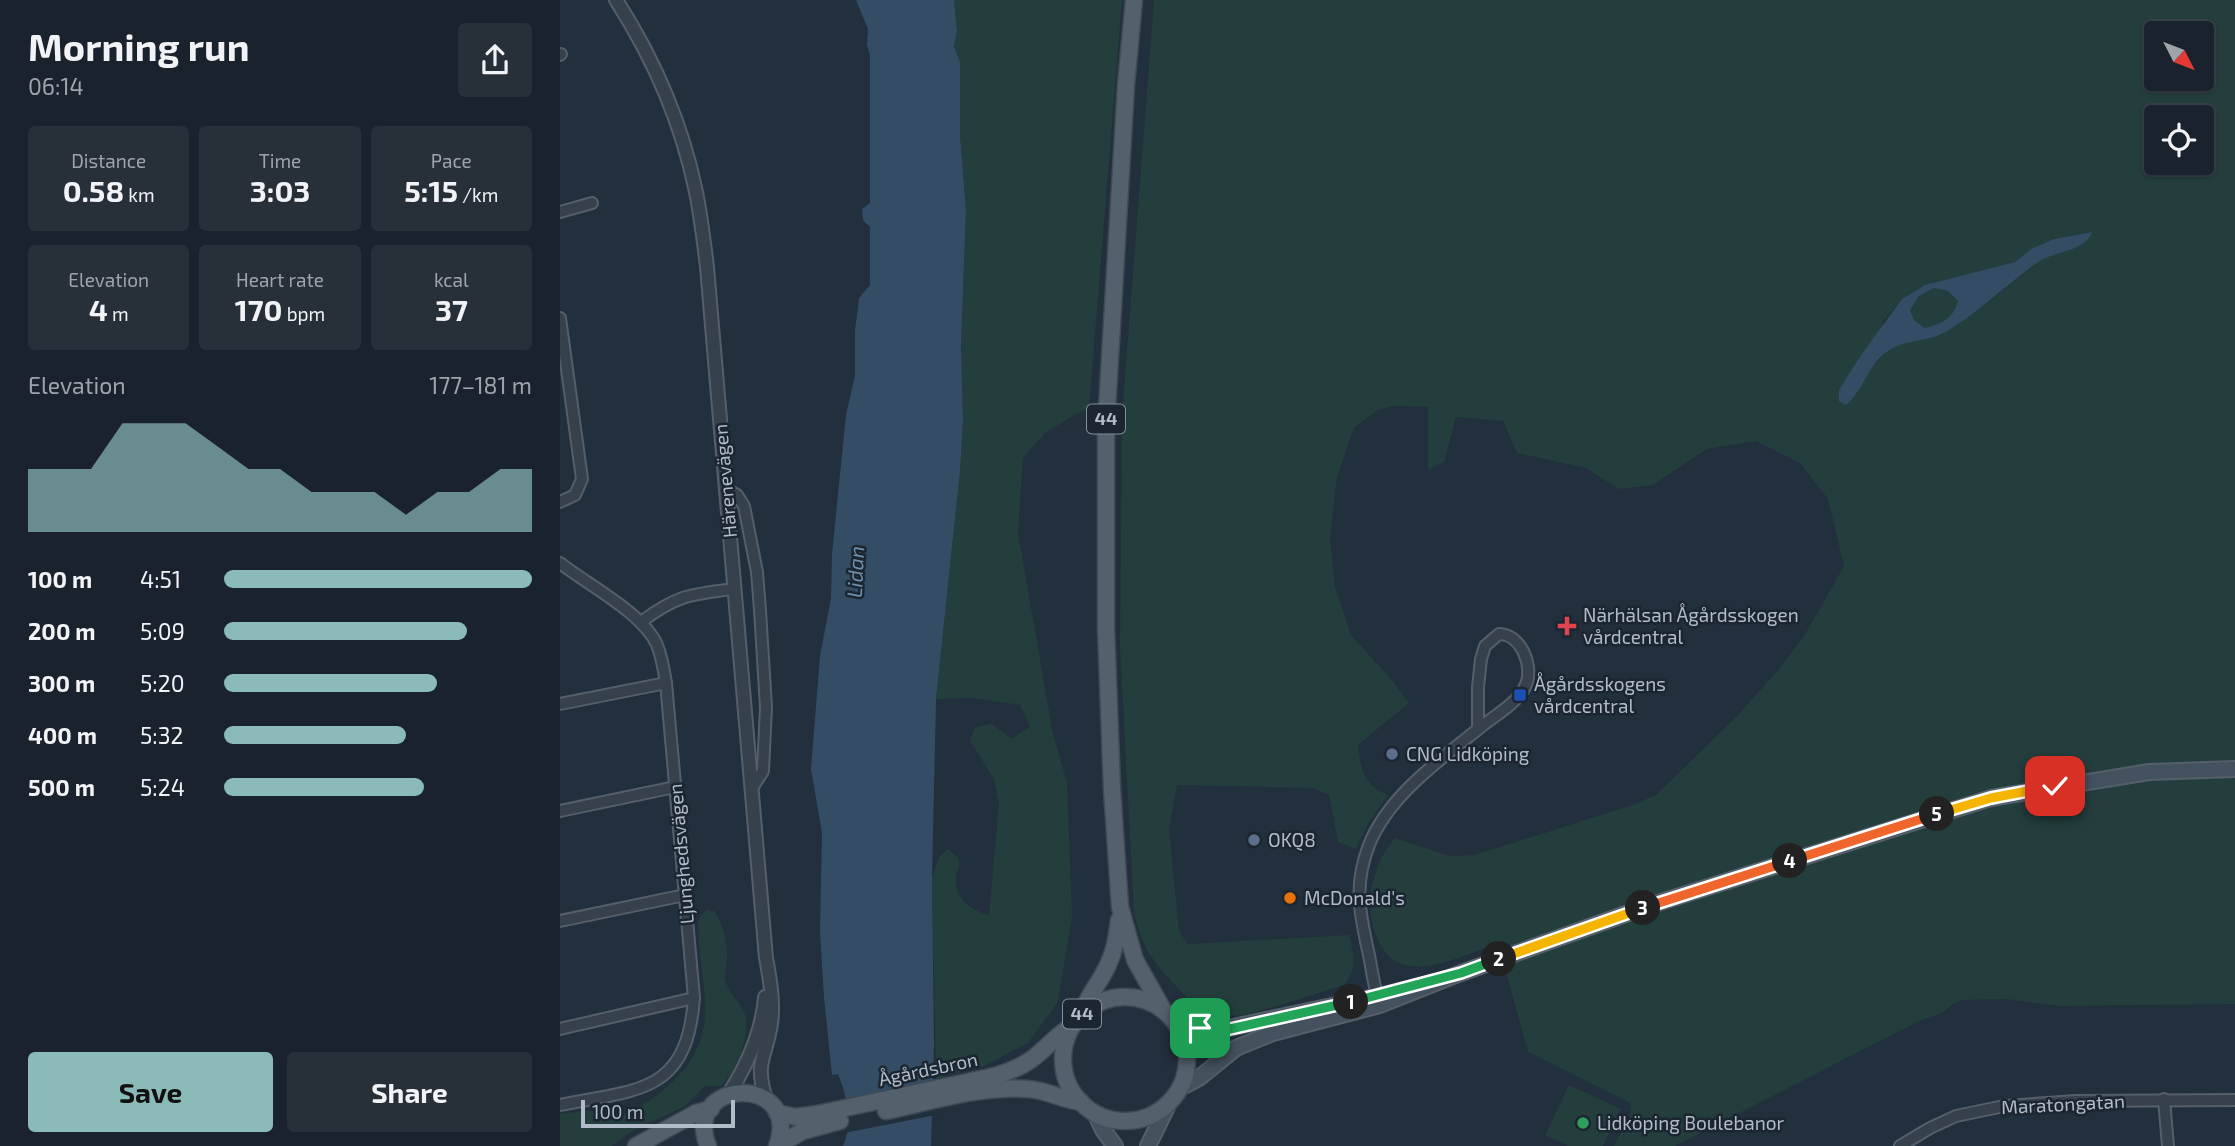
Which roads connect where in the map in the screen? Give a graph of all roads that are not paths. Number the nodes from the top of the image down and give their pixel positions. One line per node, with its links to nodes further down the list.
1 (616, 0): 6 (street, Härenevägen)
2 (1134, 0): 19 (main road, 44)
3 (592, 203): 4 (street)
4 (560, 212)
5 (560, 318): 7 (street)
6 (726, 489): 9 (street, Härenevägen); 16 (street)
7 (560, 502)
8 (560, 563): 10 (street, Ljunghedsvägen)
9 (733, 589): 10 (street); 16 (street, Härenevägen)
10 (641, 622): 11 (street, Ljunghedsvägen)
11 (666, 683): 12 (street); 15 (street, Ljunghedsvägen)
12 (560, 705)
13 (1478, 729): 13 (street); 23 (street)
14 (2235, 769): 23 (main road)
15 (675, 787): 17 (street); 18 (street, Ljunghedsvägen)
16 (751, 790): 21 (street, Härenevägen)
17 (560, 811)
18 (685, 895): 20 (street); 22 (street, Ljunghedsvägen)
19 (1120, 907): 24 (main road, 44); 25 (main road, 44)
20 (560, 921)
21 (768, 979): 29 (street, Härenevägen); 30 (street, Härenevägen)
22 (694, 998): 26 (street); 35 (street, Ljunghedsvägen)
23 (1378, 1000): 24 (main road); 27 (main road)
24 (1166, 1013): 25 (main road, 44); 27 (main road, 44)
25 (1077, 1021): 28 (main road, Ågårdsbron / 44); 33 (main road, 44)
26 (560, 1029)
27 (1180, 1088): 34 (main road, 44)
28 (966, 1089): 33 (main road, Ågårdsbron / 44); 39 (main road, Ågårdsbron / 44)
29 (728, 1095): 30 (main road); 36 (main road)
30 (766, 1099): 37 (main road)
31 (2164, 1099): 32 (street, Maratongatan); 45 (street, Maratongatan); 46 (street)
32 (2235, 1100)
33 (1081, 1102): 38 (main road, 44)
34 (1168, 1103): 38 (main road, 44); 44 (main road)
35 (560, 1105)
36 (711, 1109): 40 (main road); 41 (main road)
37 (777, 1113): 39 (main road, Ågårdsbron / 44); 42 (main road, 44)
38 (1095, 1113): 43 (main road)
39 (819, 1119): 42 (main road, Ågårdsbron / 44)
40 (636, 1146)
41 (708, 1146)
42 (777, 1146)
43 (1115, 1146)
44 (1148, 1146)
45 (1900, 1146)
46 (2168, 1146)

